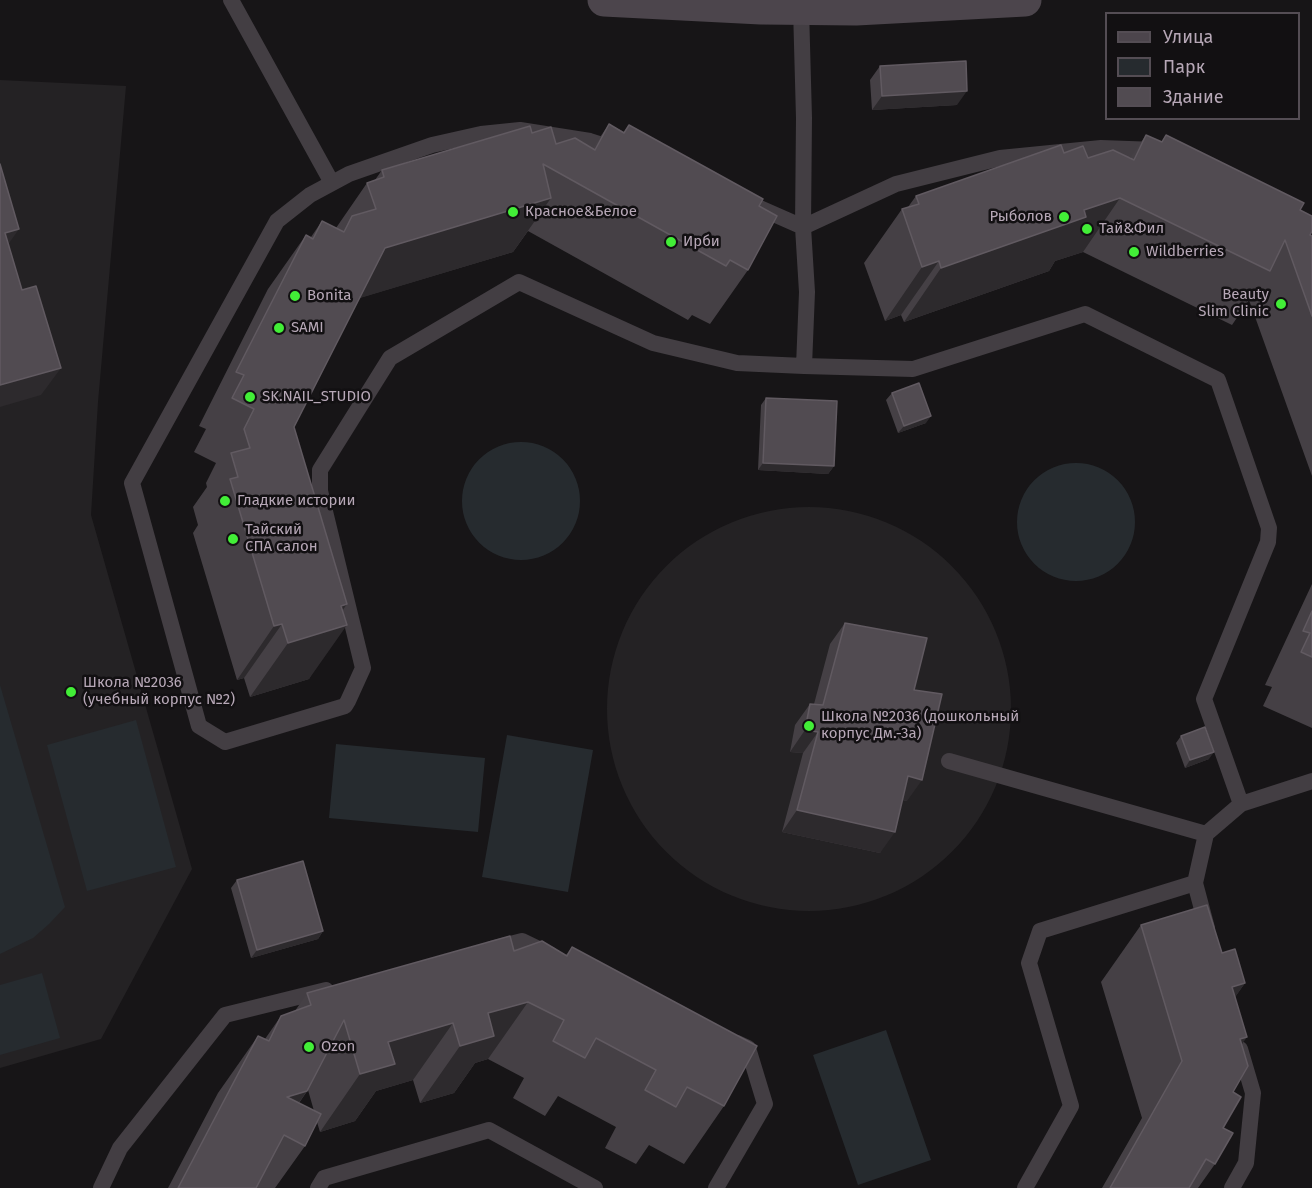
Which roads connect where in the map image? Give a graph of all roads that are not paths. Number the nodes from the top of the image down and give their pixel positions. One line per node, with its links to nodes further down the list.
1 (231, 0): 7 (lane)
2 (604, 0): 4 (street)
3 (1026, 0): 4 (street)
4 (801, 8): 9 (lane)
5 (631, 153): 7 (lane)
6 (1177, 155): 9 (lane)
7 (332, 183): 10 (lane)
8 (739, 199): 9 (lane)
9 (803, 227): 10 (lane)
10 (804, 366): 13 (lane)
11 (949, 761): 14 (lane)
12 (1312, 781): 13 (lane)
13 (1241, 804): 14 (lane)
14 (1206, 834): 15 (lane)
15 (1195, 883): 16 (lane); 26 (lane)
16 (1213, 949)
17 (471, 954): 18 (lane)
18 (564, 961)
19 (337, 987): 22 (lane)
20 (719, 1035): 25 (lane)
21 (1237, 1036): 27 (lane)
22 (101, 1188)
23 (318, 1188): 24 (lane)
24 (596, 1188)
25 (716, 1188)
26 (1025, 1188)
27 (1232, 1188)

